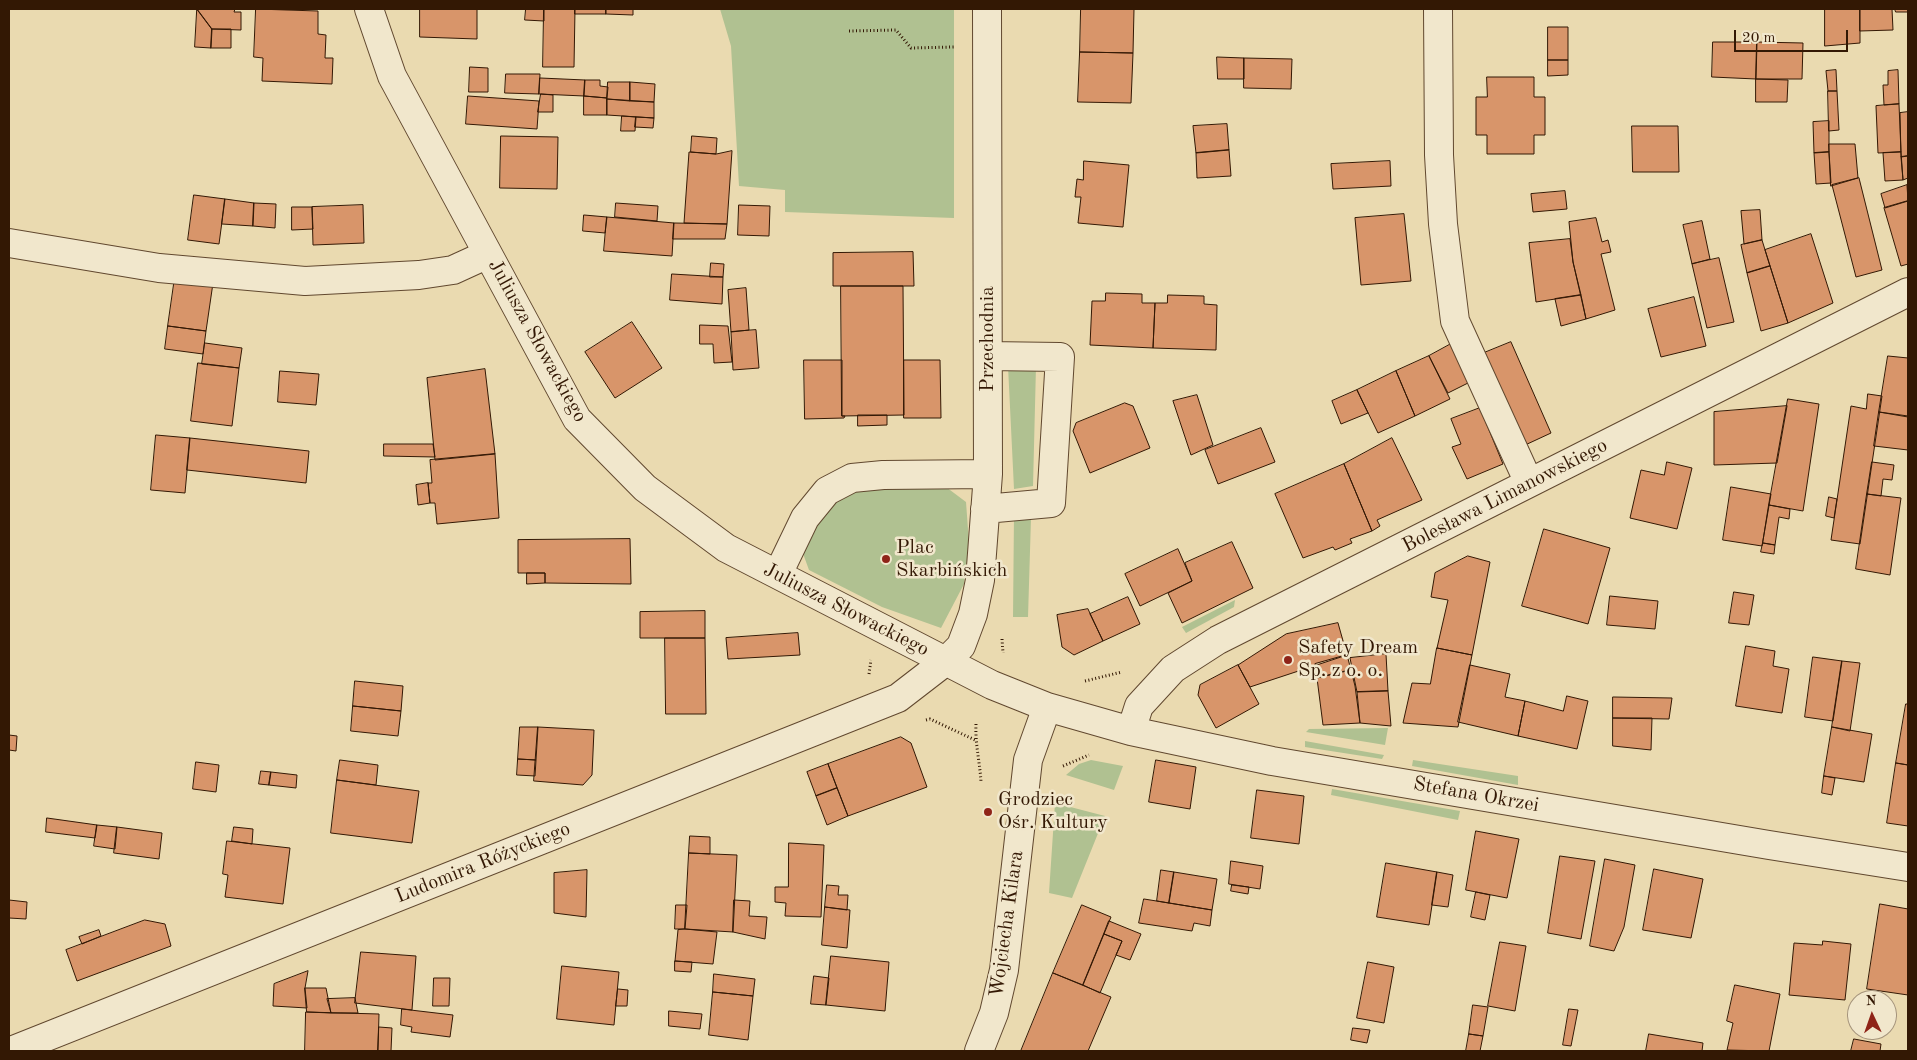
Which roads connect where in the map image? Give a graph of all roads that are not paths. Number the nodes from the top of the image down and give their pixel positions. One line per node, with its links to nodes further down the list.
1 (370, 9): 5 (street, Juliusza Słowackiego)
2 (987, 9): 7 (street, Przechodnia)
3 (1438, 9): 9 (street)
4 (9, 242): 5 (street)
5 (488, 254): 11 (street, Juliusza Słowackiego)
6 (1908, 292): 9 (street, Bolesława Limanowskiego)
7 (988, 356): 8 (street, Przechodnia); 10 (street)
8 (988, 474): 10 (street, Przechodnia); 11 (street)
9 (1530, 483): 14 (street, Bolesława Limanowskiego)
10 (985, 509): 12 (street, Przechodnia)
11 (778, 574): 12 (street, Juliusza Słowackiego)
12 (946, 661): 13 (street, Juliusza Słowackiego); 16 (street, Ludomira Różyckiego)
13 (1047, 707): 14 (street, Stefana Okrzei); 17 (street, Wojciecha Kilara)
14 (1131, 731): 15 (street, Stefana Okrzei)
15 (1908, 867)
16 (11, 1051)
17 (979, 1051)

